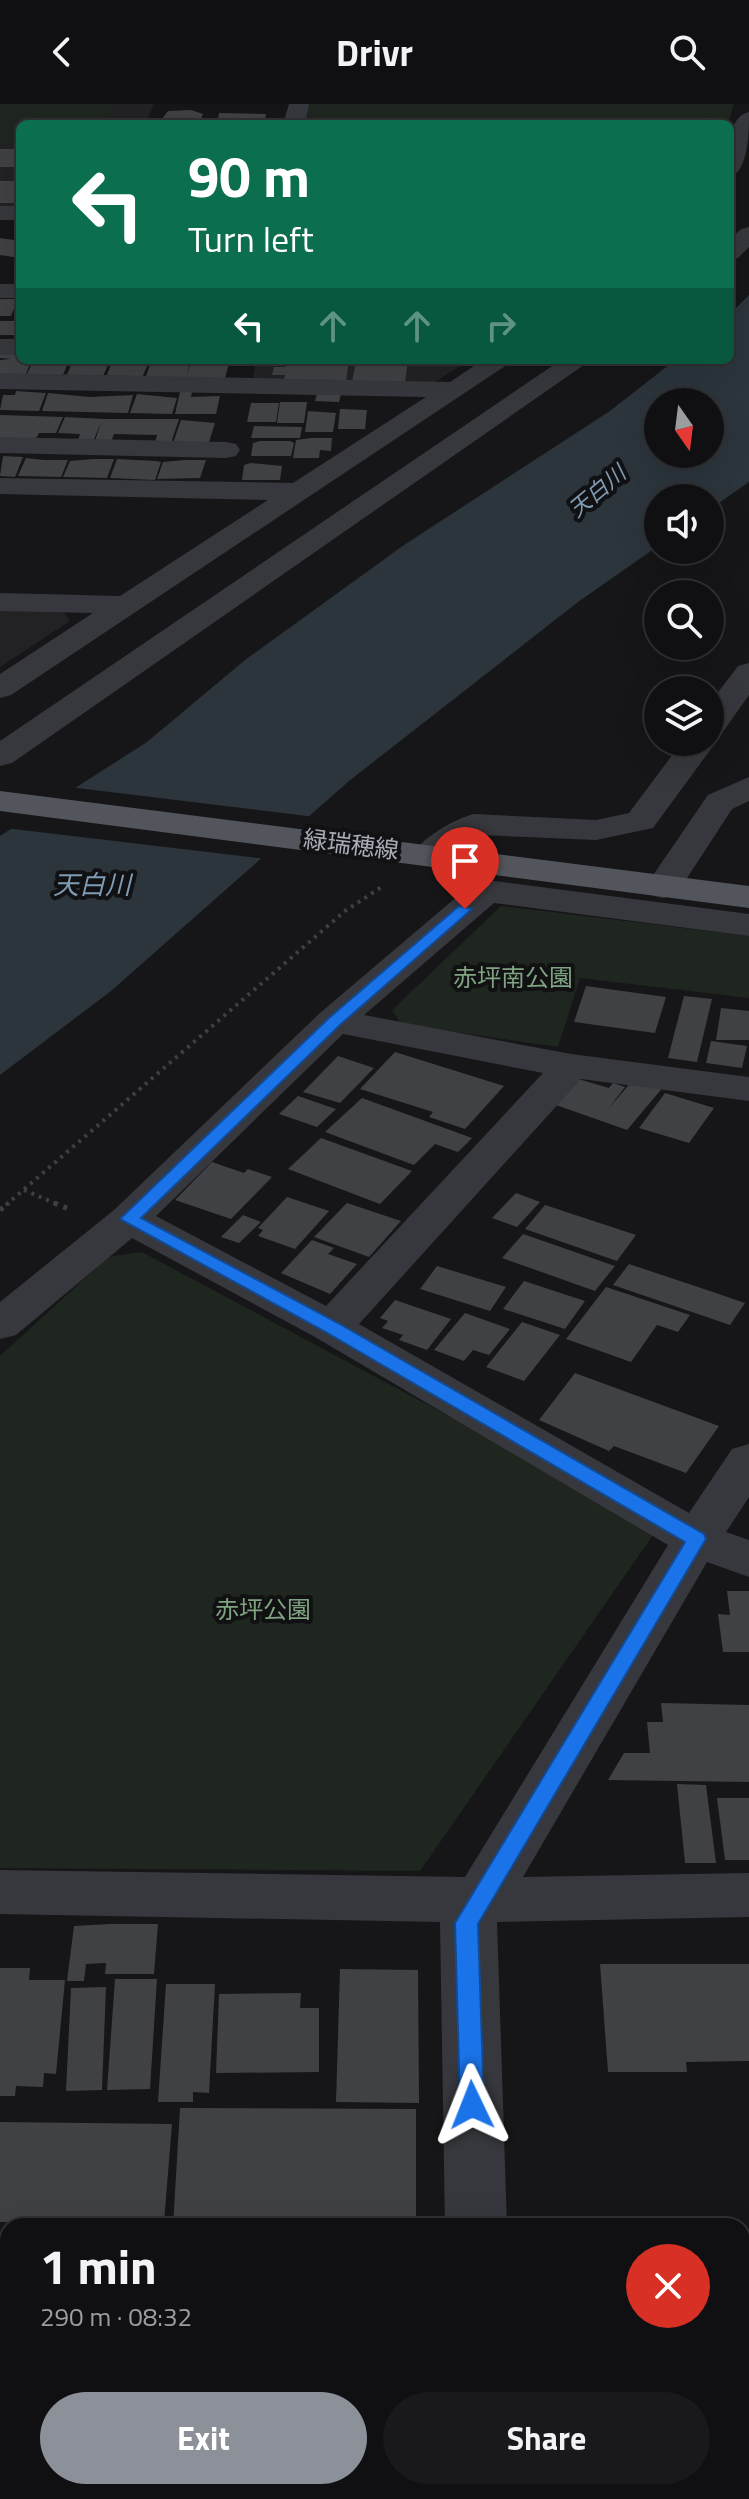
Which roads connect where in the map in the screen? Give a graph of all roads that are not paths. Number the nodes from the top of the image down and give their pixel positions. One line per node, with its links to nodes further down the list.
1 (749, 118): 2 (street)
2 (734, 159)
3 (749, 234): 4 (street)
4 (734, 249)
5 (495, 364): 8 (street)
6 (572, 364): 19 (street)
7 (0, 381): 9 (street)
8 (454, 390): 9 (street); 13 (street)
9 (235, 406): 10 (street); 12 (street)
10 (0, 445)
11 (0, 486): 12 (street)
12 (217, 490): 13 (street)
13 (295, 492): 15 (street)
14 (0, 602): 15 (street)
15 (122, 605): 17 (street)
16 (749, 673): 18 (street)
17 (0, 688)
18 (724, 707)
19 (0, 756)
20 (689, 756): 23 (street)
21 (749, 787): 24 (street)
22 (0, 801): 23 (main road, 緑瑞穂線)
23 (421, 853): 24 (main road, 緑瑞穂線)
24 (663, 887): 25 (main road, 緑瑞穂線)
25 (749, 897)
26 (749, 925): 27 (street)
27 (334, 1021): 28 (street); 30 (street)
28 (571, 1066): 29 (street); 32 (street)
29 (749, 1089)
30 (129, 1219): 31 (street); 32 (street)
31 (0, 1325)
32 (331, 1327): 34 (street)
33 (749, 1460): 34 (street)
34 (696, 1539): 35 (street); 38 (street)
35 (749, 1559)
36 (0, 1892): 38 (street)
37 (749, 1895): 38 (street)
38 (482, 1900): 39 (street)
39 (476, 2218)

